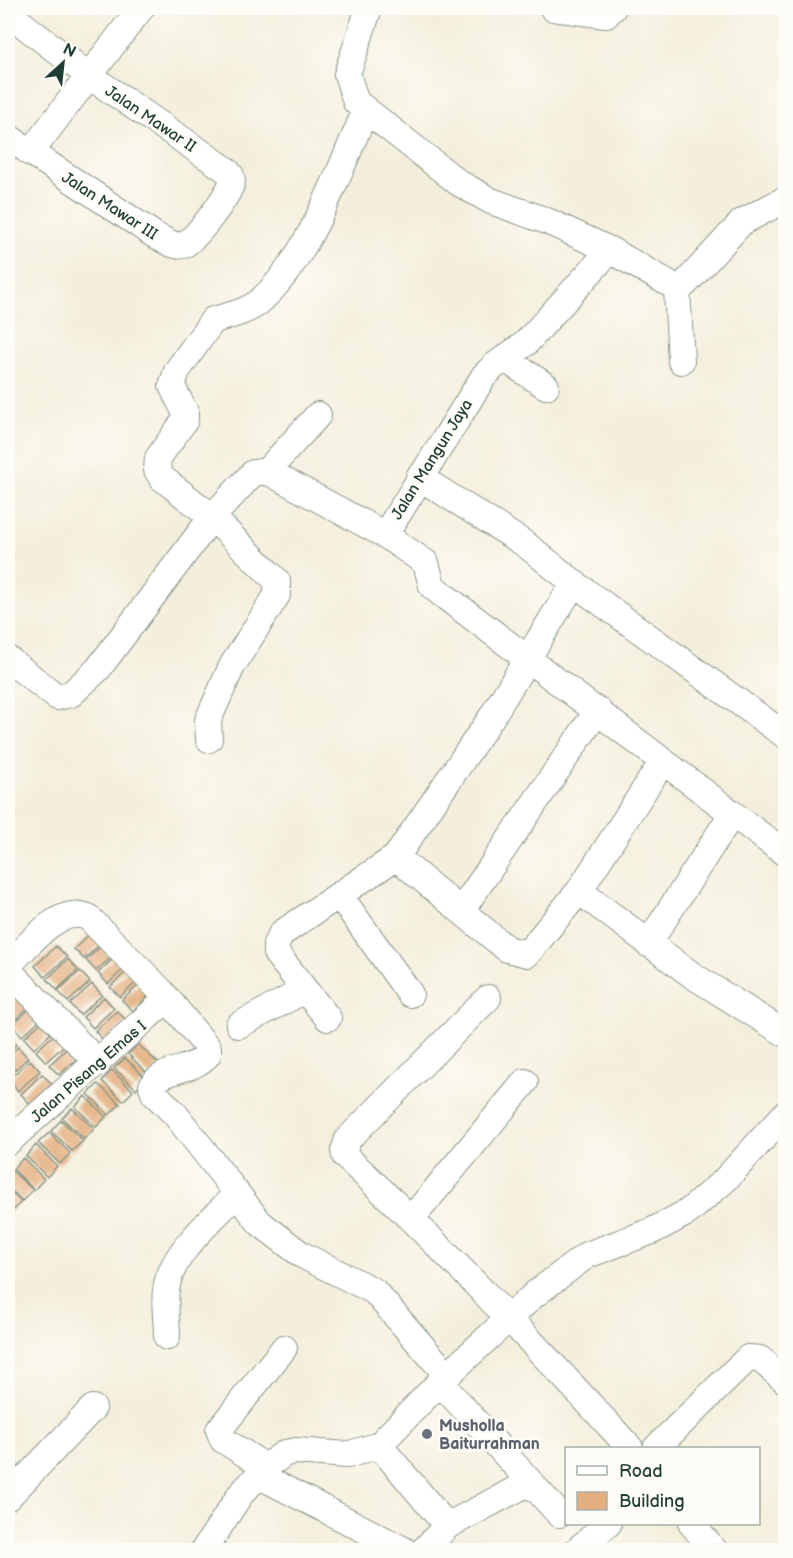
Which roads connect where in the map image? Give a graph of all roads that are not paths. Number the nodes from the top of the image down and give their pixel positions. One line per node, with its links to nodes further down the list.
1 (141, 8): 6 (street)
2 (369, 8): 7 (street)
3 (554, 8): 4 (street)
4 (613, 8)
5 (8, 14): 6 (street, Jalan Mawar II)
6 (88, 75): 9 (street); 11 (street, Jalan Mawar II)
7 (366, 110): 12 (street); 20 (street)
8 (8, 137): 9 (street, Jalan Mawar III)
9 (30, 153): 11 (street, Jalan Mawar III)
10 (786, 199): 13 (street)
11 (193, 239)
12 (610, 250): 13 (street); 14 (street, Jalan Mangun Jaya)
13 (677, 288): 15 (street)
14 (505, 359): 16 (street); 19 (street, Jalan Mangun Jaya)
15 (681, 361)
16 (546, 386)
17 (318, 415): 18 (street)
18 (267, 471): 20 (street); 21 (street, Jalan Mangun Jaya)
19 (419, 477): 21 (street, Jalan Mangun Jaya); 22 (street)
20 (212, 517): 24 (street); 27 (street)
21 (385, 535): 23 (street)
22 (574, 583): 23 (street); 26 (street)
23 (528, 657): 25 (street); 31 (street)
24 (8, 658)
25 (598, 710): 28 (street); 34 (street)
26 (786, 736)
27 (209, 739)
28 (663, 761): 29 (street); 32 (street)
29 (732, 814): 30 (street); 35 (street)
30 (786, 854)
31 (396, 857): 33 (street); 34 (street)
32 (579, 891): 34 (street); 35 (street)
33 (339, 896): 37 (street); 38 (street)
34 (461, 911)
35 (648, 944): 43 (street)
36 (9, 961): 40 (street); 44 (street)
37 (305, 990): 41 (street); 42 (street)
38 (410, 994)
39 (488, 998): 49 (street)
40 (168, 999): 44 (street, Jalan Pisang Emas I); 48 (street)
41 (328, 1018)
42 (239, 1025)
43 (786, 1034)
44 (98, 1064): 47 (street, Jalan Pisang Emas I)
45 (525, 1082): 49 (street)
46 (784, 1120): 50 (street)
47 (11, 1131)
48 (236, 1194): 51 (street); 54 (street)
49 (412, 1218): 50 (street)
50 (511, 1318): 54 (street); 57 (street)
51 (167, 1336)
52 (284, 1348): 59 (street)
53 (784, 1377): 58 (street)
54 (444, 1379): 56 (street); 60 (street)
55 (93, 1408): 61 (street)
56 (379, 1445): 59 (street); 65 (street)
57 (628, 1447)
58 (658, 1447)
59 (262, 1471): 66 (street); 67 (street)
60 (530, 1482): 62 (street); 65 (street)
61 (8, 1497)
62 (559, 1514)
63 (608, 1525): 69 (street)
64 (694, 1525): 70 (street)
65 (447, 1526): 68 (street)
66 (208, 1549)
67 (404, 1551)
68 (424, 1551)
69 (577, 1551)
70 (714, 1551)

